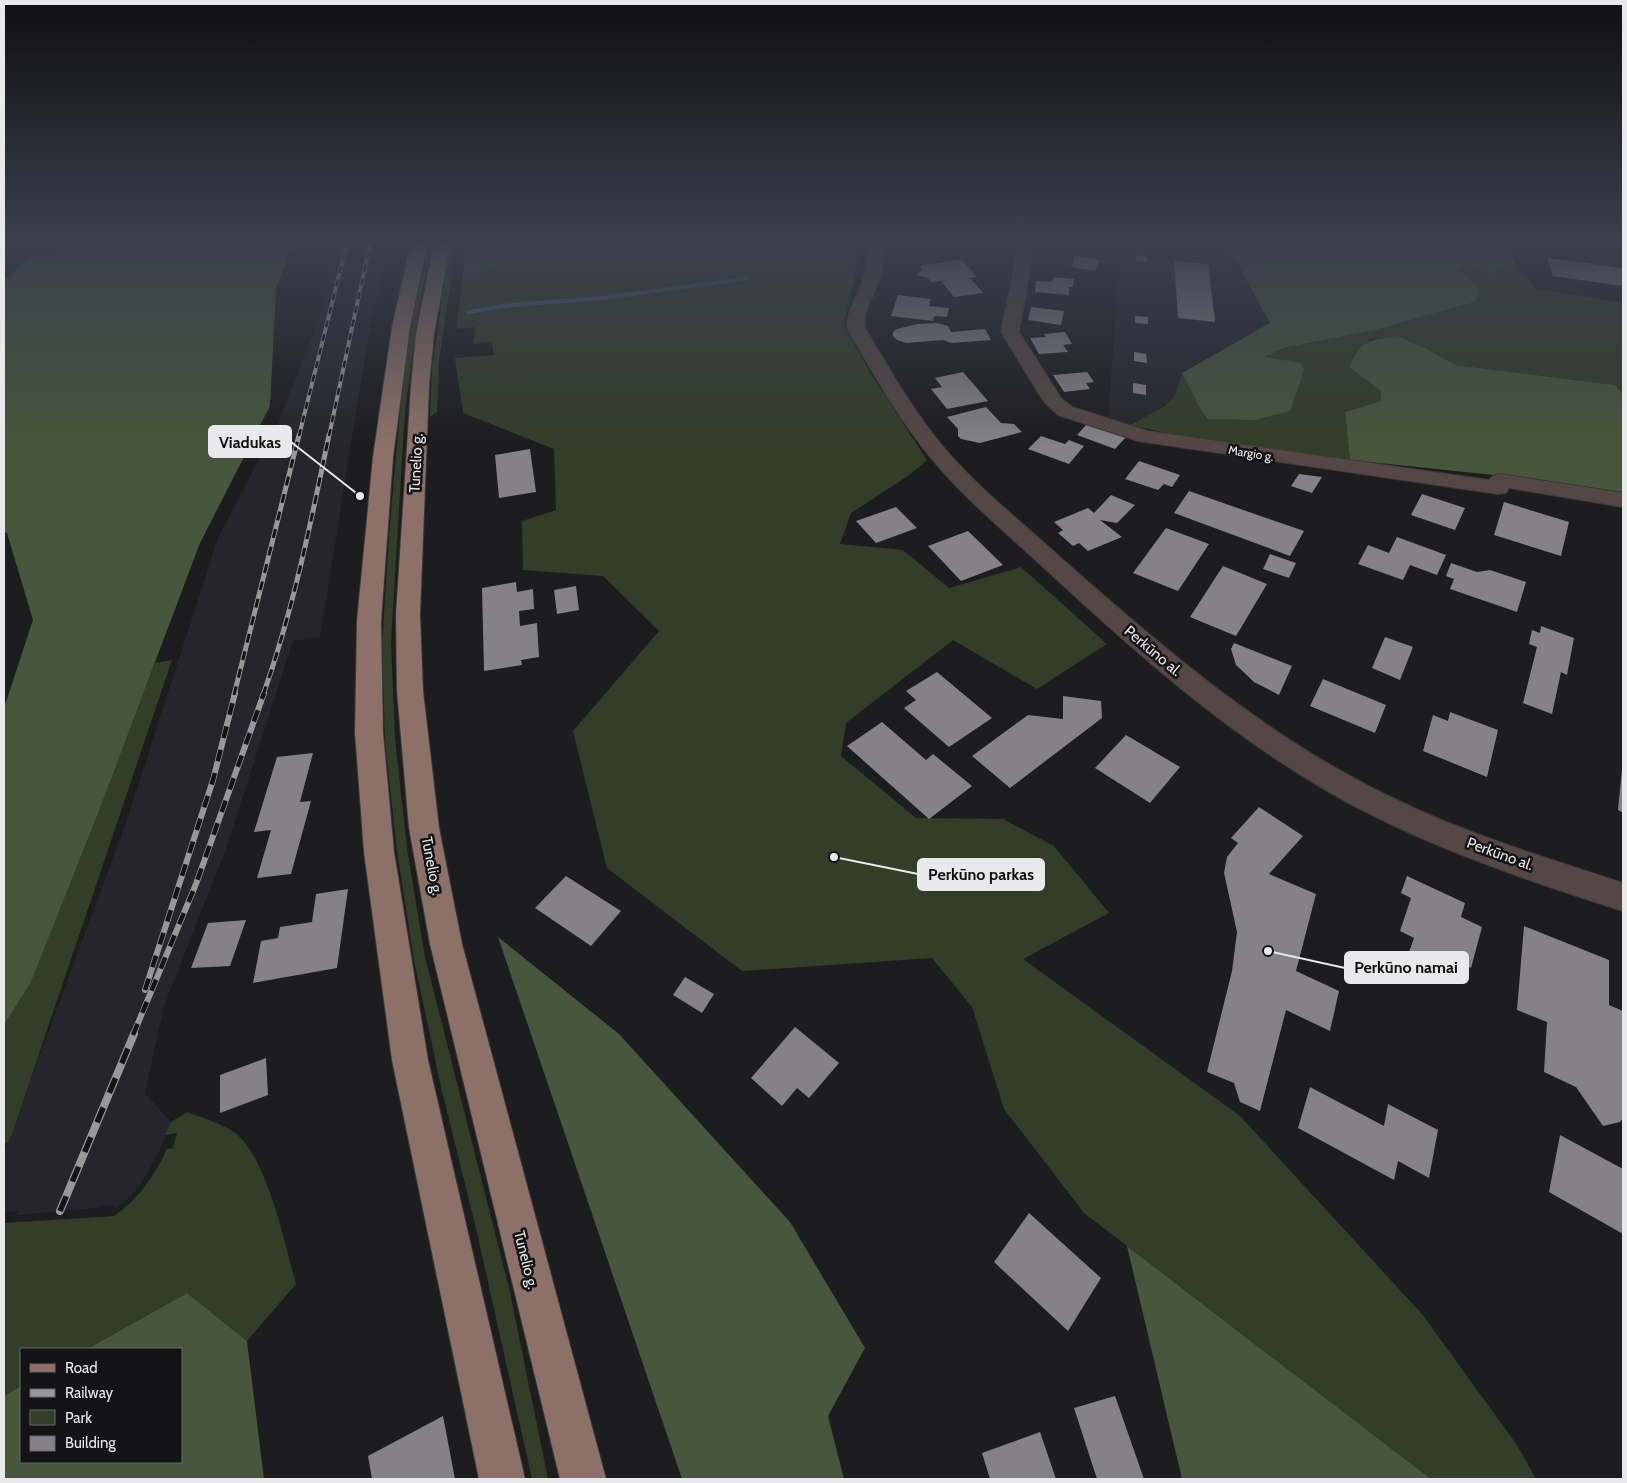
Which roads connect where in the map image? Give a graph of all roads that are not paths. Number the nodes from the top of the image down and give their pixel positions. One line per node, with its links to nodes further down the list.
1 (405, 308): 7 (main road, Tunelio g.)
2 (431, 308): 8 (main road, Tunelio g.)
3 (859, 308): 6 (street, Perkūno al.)
4 (1014, 308): 5 (street, Margio g.)
5 (1623, 500)
6 (1623, 897)
7 (502, 1479)
8 (583, 1479)

